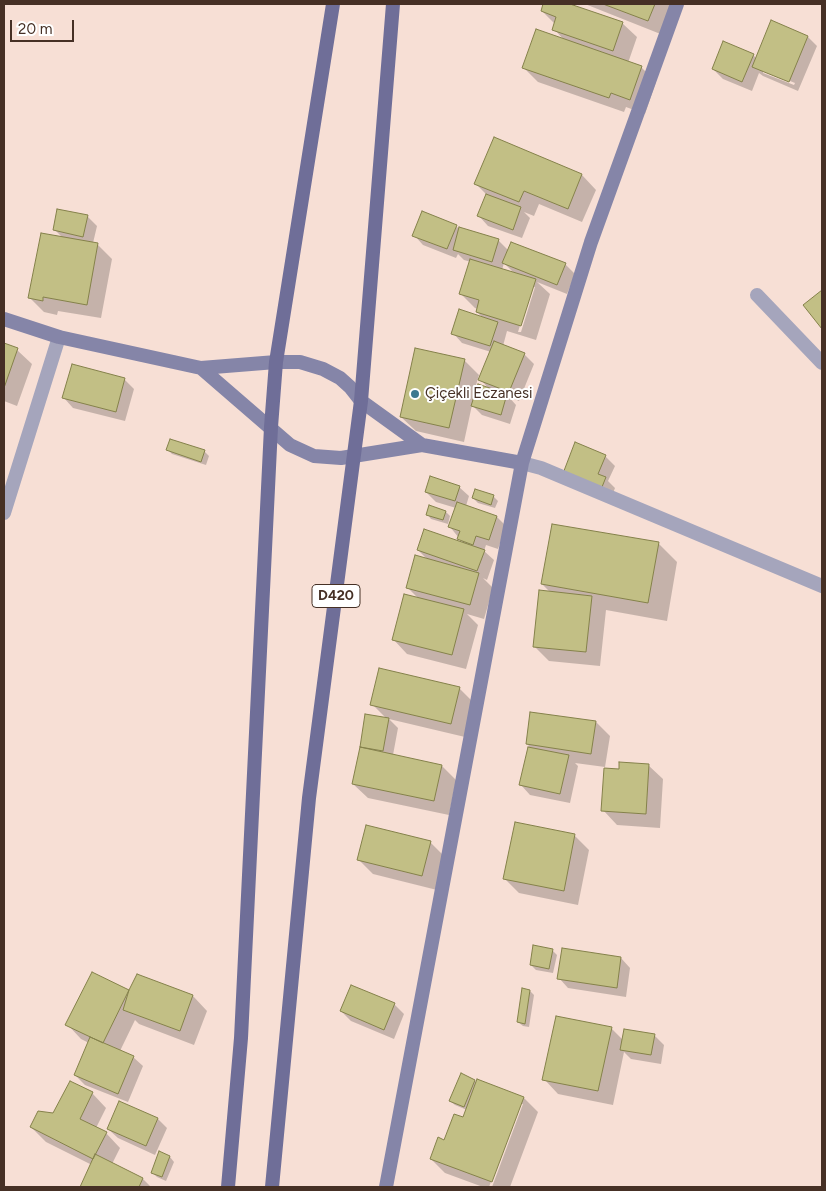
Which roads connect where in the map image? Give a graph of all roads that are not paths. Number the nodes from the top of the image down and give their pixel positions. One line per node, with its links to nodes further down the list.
1 (333, 4): 7 (main road)
2 (393, 4): 10 (main road, D420)
3 (677, 4): 14 (main road)
4 (757, 295): 8 (street)
5 (4, 319): 6 (main road)
6 (59, 337): 9 (main road); 15 (street)
7 (276, 362): 9 (main road); 10 (main road); 11 (main road)
8 (822, 362)
9 (201, 368): 11 (main road)
10 (361, 401): 12 (main road); 13 (main road, D420)
11 (271, 427): 13 (main road); 17 (main road)
12 (422, 445): 13 (main road); 14 (main road)
13 (354, 455): 18 (main road, D420)
14 (522, 463): 16 (street); 19 (main road)
15 (4, 513)
16 (822, 586)
17 (228, 1187)
18 (272, 1187)
19 (386, 1187)

